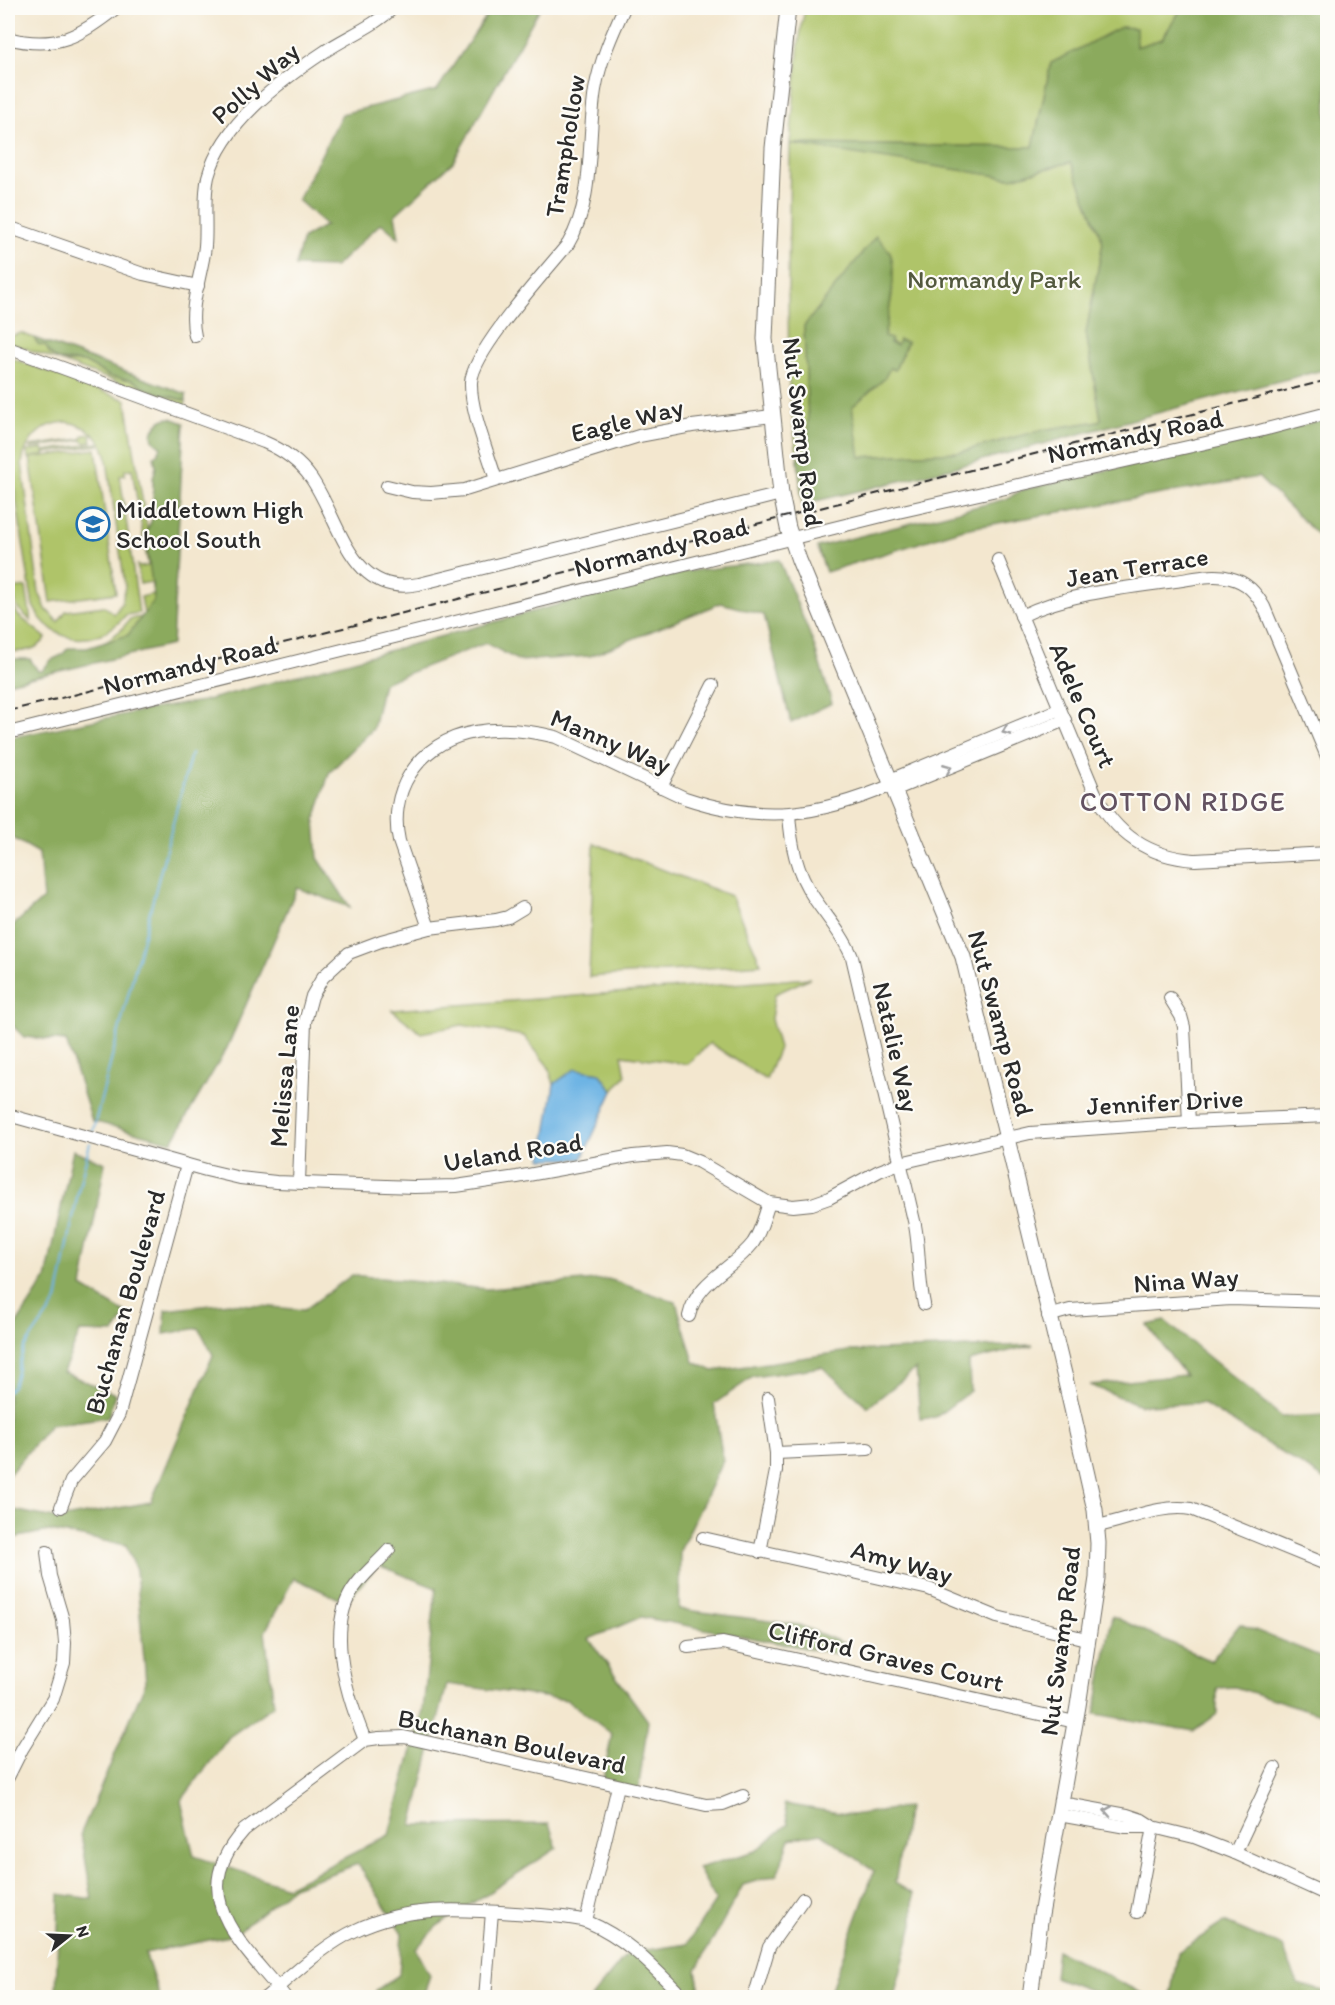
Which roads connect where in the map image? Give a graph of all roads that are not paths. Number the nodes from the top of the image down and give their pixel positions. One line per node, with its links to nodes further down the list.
1 (113, 8): 5 (street)
2 (393, 8): 7 (street, Polly Way)
3 (624, 8): 12 (street, Tramphollow)
4 (788, 8): 11 (main road, Nut Swamp Road)
5 (8, 38)
6 (8, 227): 7 (street)
7 (198, 286): 8 (street, Polly Way)
8 (195, 336)
9 (8, 348): 14 (street)
10 (1328, 413): 15 (street, Normandy Road)
11 (772, 416): 12 (street, Eagle Way); 14 (main road, Nut Swamp Road)
12 (496, 480): 13 (street, Eagle Way)
13 (387, 486)
14 (781, 494): 15 (main road, Nut Swamp Road)
15 (791, 538): 20 (street, Normandy Road); 22 (main road, Nut Swamp Road)
16 (998, 560): 17 (street, Adele Court)
17 (1022, 616): 19 (street, Adele Court); 21 (street, Jean Terrace)
18 (713, 685): 23 (street)
19 (1062, 714): 22 (street, Manny Way); 25 (street, Adele Court)
20 (8, 733)
21 (1328, 759)
22 (892, 785): 24 (street, Manny Way); 34 (main road, Nut Swamp Road)
23 (661, 787): 24 (street, Manny Way); 27 (street, Manny Way)
24 (789, 814): 35 (street, Natalie Way)
25 (1328, 853)
26 (523, 908): 27 (street, Melissa Lane)
27 (429, 928): 37 (street, Melissa Lane)
28 (1170, 998): 33 (street)
29 (1328, 1040): 30 (street)
30 (1328, 1083)
31 (1328, 1116): 33 (street, Jennifer Drive)
32 (8, 1118): 36 (street, Ueland Road)
33 (1189, 1122): 34 (street, Jennifer Drive)
34 (1006, 1138): 35 (street, Ueland Road); 42 (main road, Nut Swamp Road)
35 (900, 1163): 38 (street, Ueland Road); 40 (street, Natalie Way)
36 (187, 1165): 37 (street, Ueland Road); 46 (street, Buchanan Boulevard)
37 (299, 1182): 38 (street, Ueland Road)
38 (769, 1203): 41 (street)
39 (1328, 1302): 42 (street, Nina Way)
40 (924, 1304)
41 (689, 1316)
42 (1048, 1316): 47 (main road, Nut Swamp Road)
43 (768, 1398): 45 (street)
44 (868, 1449): 45 (street)
45 (776, 1453): 51 (street)
46 (61, 1507)
47 (1097, 1526): 52 (street); 53 (main road, Nut Swamp Road)
48 (703, 1538): 51 (street, Amy Way)
49 (389, 1550): 56 (street)
50 (47, 1552): 58 (street)
51 (760, 1552): 53 (street, Amy Way)
52 (1328, 1565)
53 (1086, 1639): 55 (main road, Nut Swamp Road)
54 (688, 1647): 55 (street, Clifford Graves Court)
55 (1075, 1722): 61 (main road, Nut Swamp Road)
56 (365, 1740): 59 (street, Buchanan Boulevard); 69 (street, Buchanan Boulevard)
57 (1275, 1768): 63 (street)
58 (8, 1776)
59 (618, 1786): 60 (street, Buchanan Boulevard); 68 (street)
60 (743, 1796)
61 (1060, 1809): 62 (street); 75 (main road, Nut Swamp Road)
62 (1152, 1827): 63 (street); 67 (street)
63 (1235, 1853): 64 (street)
64 (1328, 1895)
65 (803, 1899): 74 (street)
66 (492, 1912): 68 (street); 69 (street); 72 (street)
67 (1137, 1912)
68 (586, 1921): 73 (street)
69 (277, 1987): 70 (street); 71 (street, Buchanan Boulevard)
70 (265, 1998)
71 (286, 1998)
72 (485, 1998)
73 (684, 1998)
74 (754, 1998)
75 (1030, 1998)

